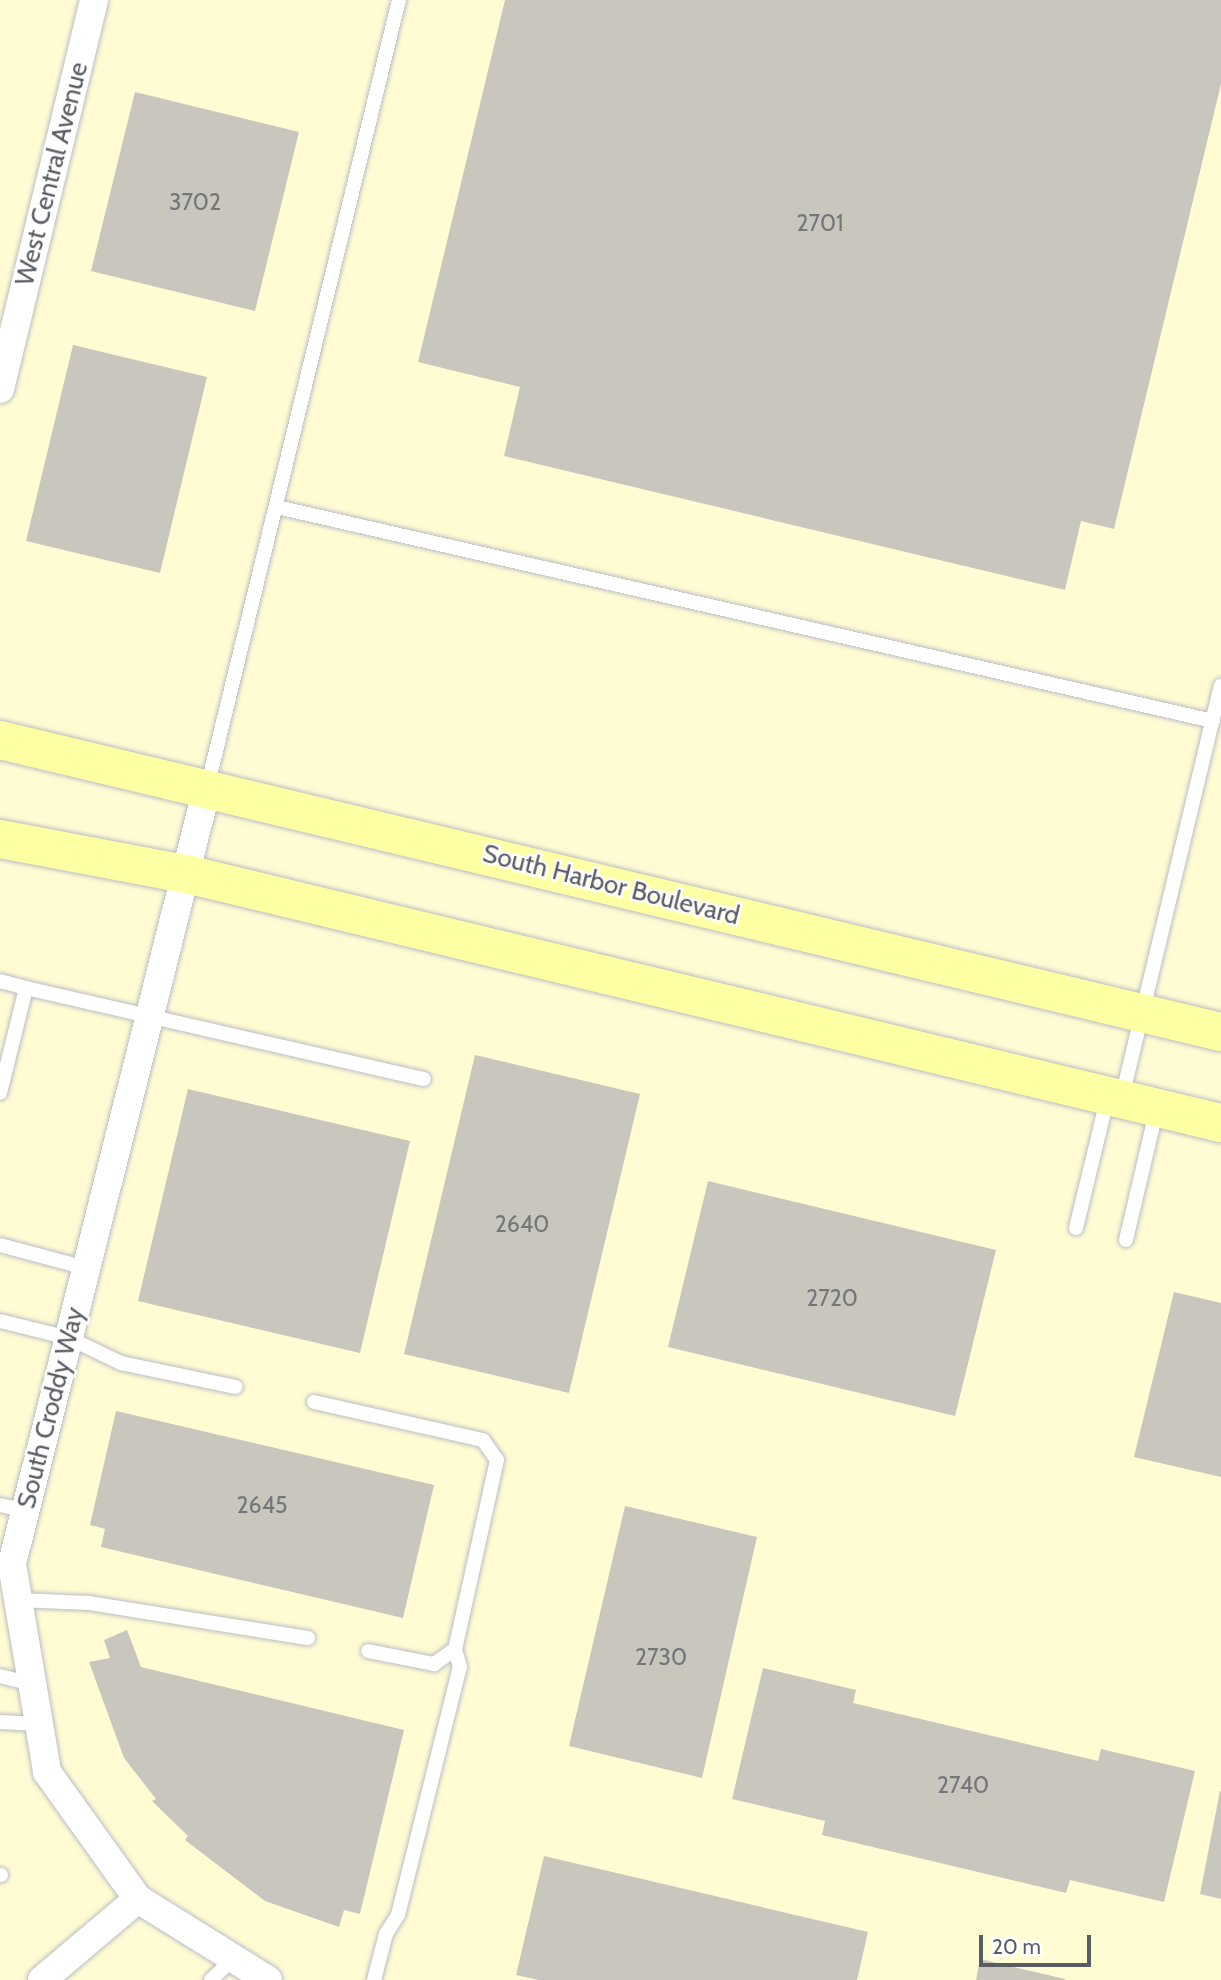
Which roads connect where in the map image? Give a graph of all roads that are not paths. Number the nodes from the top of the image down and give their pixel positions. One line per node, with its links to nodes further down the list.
1 (94, 0): 3 (street, West Central Avenue)
2 (399, 0): 4 (lane)
3 (0, 389)
4 (277, 508): 6 (lane); 8 (lane)
5 (1221, 687): 6 (lane)
6 (1213, 720): 13 (lane)
7 (0, 740): 8 (main road, South Harbor Boulevard)
8 (207, 788): 10 (street, South Croddy Way); 13 (main road, South Harbor Boulevard)
9 (0, 839): 10 (main road)
10 (186, 874): 14 (street, South Croddy Way); 18 (main road)
11 (0, 981): 12 (lane)
12 (26, 988): 14 (lane); 17 (lane)
13 (1142, 1013): 15 (main road, South Harbor Boulevard); 18 (lane)
14 (150, 1014): 16 (lane); 23 (street, South Croddy Way)
15 (1221, 1032)
16 (424, 1079)
17 (0, 1093)
18 (1129, 1100): 19 (main road); 20 (lane); 21 (lane)
19 (1221, 1123)
20 (1076, 1228)
21 (1126, 1240)
22 (0, 1245): 23 (lane)
23 (86, 1268): 25 (street, South Croddy Way)
24 (0, 1321): 25 (lane)
25 (69, 1338): 26 (lane); 28 (street, South Croddy Way)
26 (236, 1387)
27 (314, 1402): 31 (lane)
28 (13, 1508): 29 (street, South Croddy Way)
29 (18, 1600): 30 (lane); 34 (street, South Croddy Way)
30 (308, 1638)
31 (455, 1649): 32 (lane); 42 (lane)
32 (368, 1651)
33 (0, 1676): 34 (lane)
34 (32, 1684): 36 (street, South Croddy Way)
35 (0, 1722): 36 (lane)
36 (39, 1724): 37 (street, South Croddy Way)
37 (138, 1899): 38 (street, South Croddy Way); 39 (street)
38 (234, 1958): 40 (lane); 41 (street, South Croddy Way)
39 (42, 1980)
40 (211, 1980)
41 (268, 1980)
42 (373, 1980)

